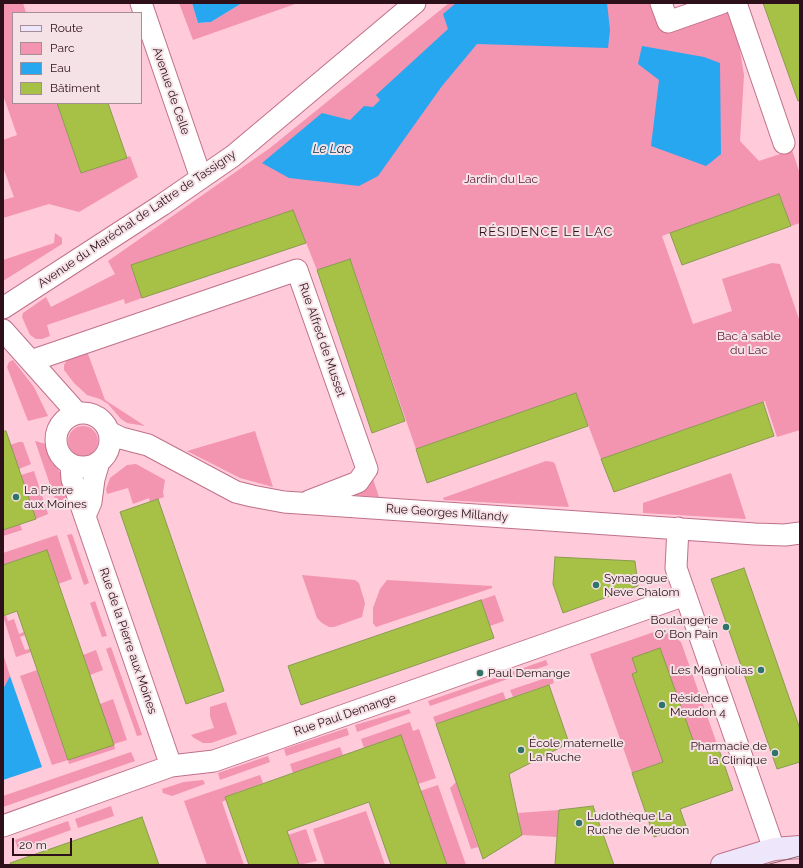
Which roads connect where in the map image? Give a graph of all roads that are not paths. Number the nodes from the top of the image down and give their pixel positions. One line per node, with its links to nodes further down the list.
1 (141, 3): 7 (street, Avenue de Celle)
2 (415, 3): 7 (street, Avenue du Maréchal de Lattre de Tassigny)
3 (661, 3): 4 (street)
4 (722, 3)
5 (736, 3): 6 (street)
6 (784, 143)
7 (201, 178): 8 (street, Avenue du Maréchal de Lattre de Tassigny)
8 (3, 308)
9 (3, 330): 10 (street)
10 (31, 362): 11 (street); 15 (street, Rue Alfred de Musset)
11 (77, 413): 12 (street); 14 (street)
12 (109, 432): 13 (street); 15 (street, Rue Georges Millandy)
13 (99, 462): 14 (street); 16 (street)
14 (71, 466): 16 (street, Rue de la Pierre aux Moines)
15 (303, 504): 17 (street, Rue Georges Millandy)
16 (85, 516): 20 (street, Rue de la Pierre aux Moines)
17 (678, 528): 18 (street, Rue Georges Millandy); 19 (street)
18 (800, 533)
19 (685, 595): 20 (street, Rue Paul Demange); 23 (street)
20 (171, 766): 21 (street, Rue Paul Demange)
21 (3, 826)
22 (800, 847): 23 (street)
23 (774, 849): 24 (street)
24 (722, 865)

